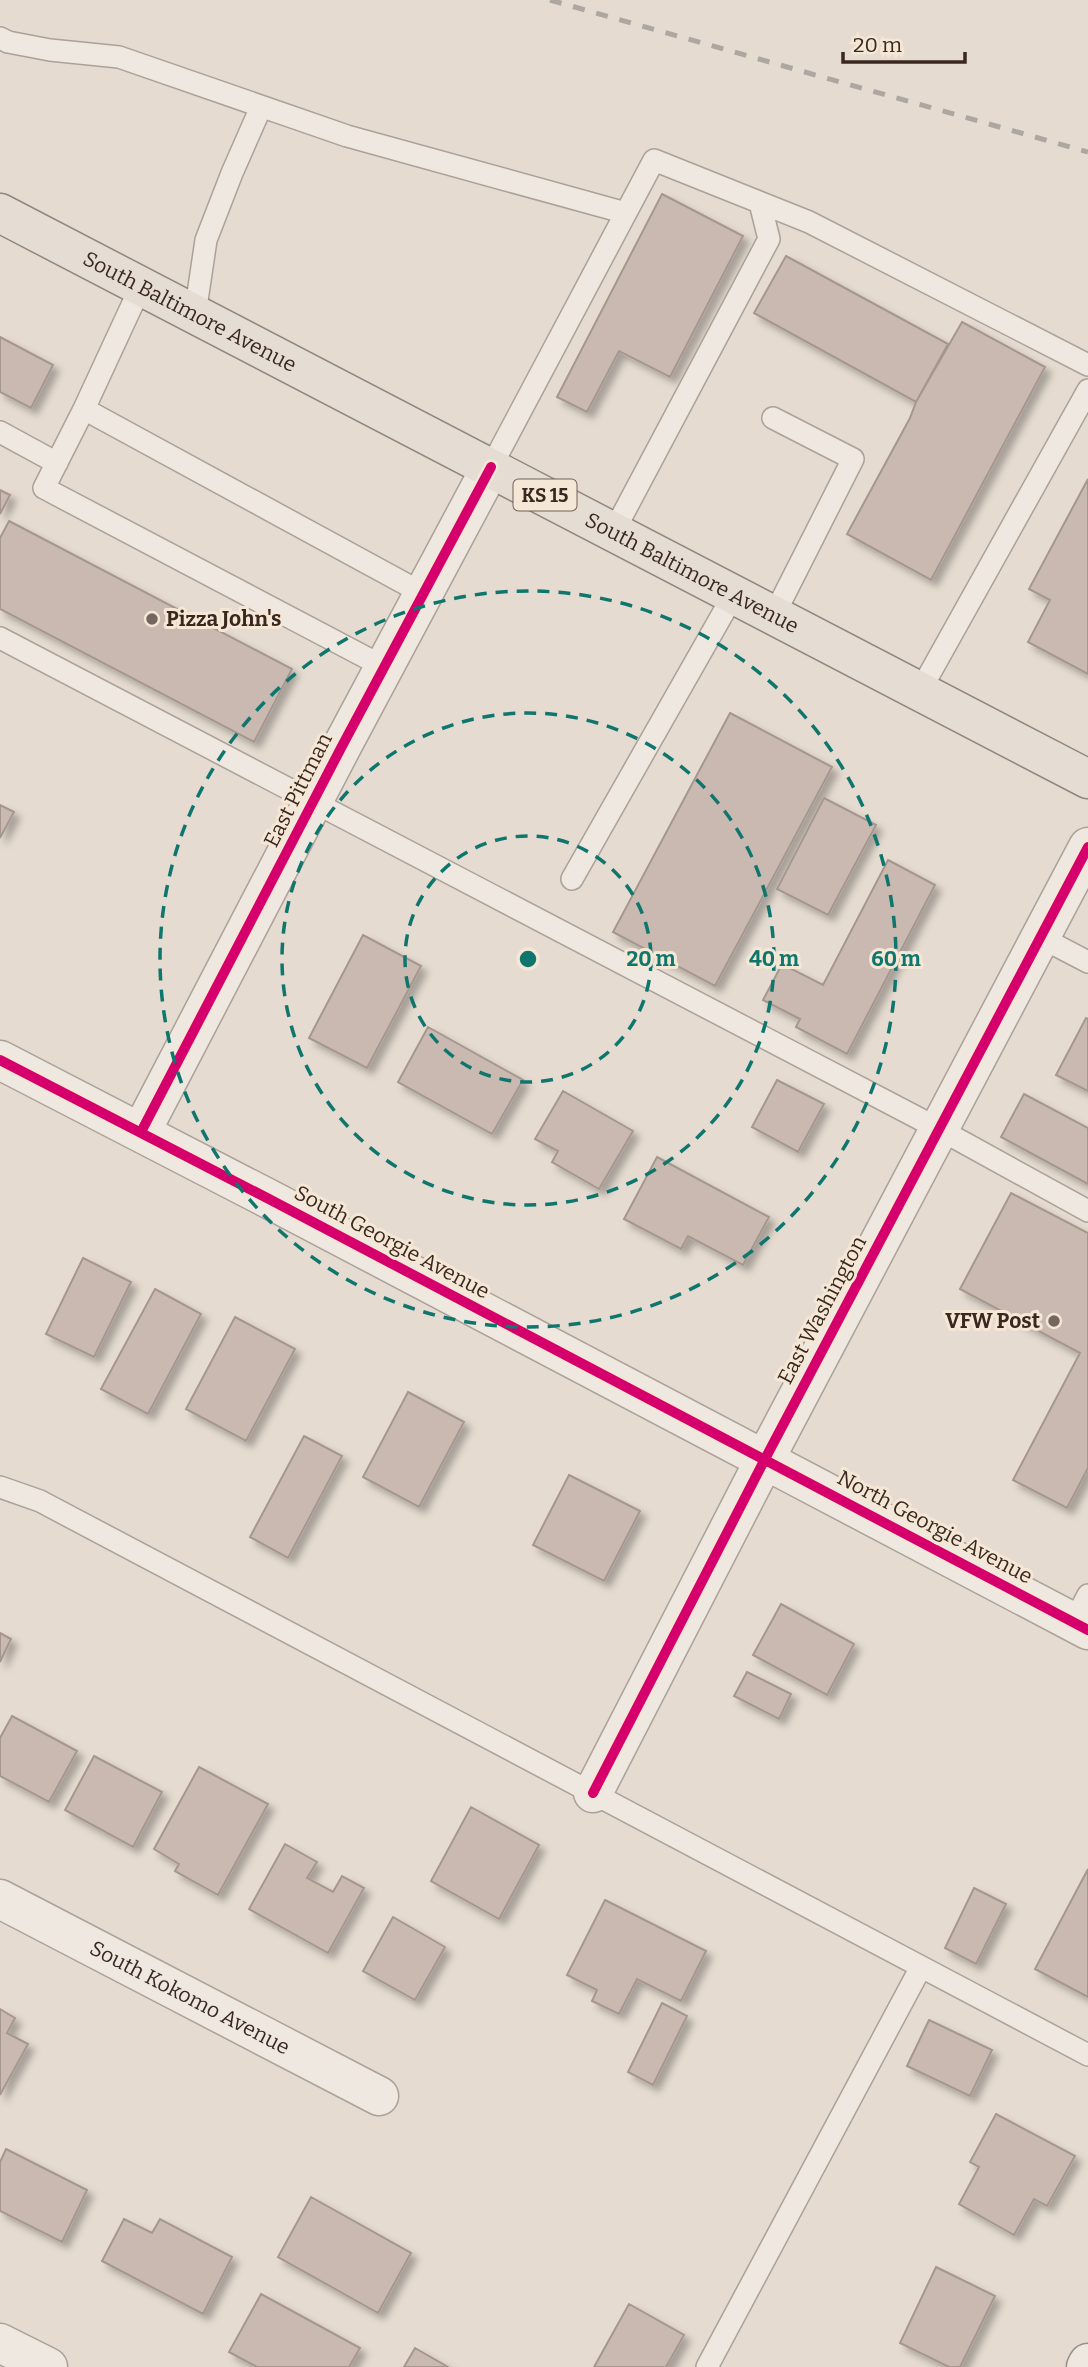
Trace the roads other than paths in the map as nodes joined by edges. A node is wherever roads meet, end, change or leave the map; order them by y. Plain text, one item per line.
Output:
1 (0, 38) edge
2 (261, 107) junction
3 (760, 203) junction
4 (0, 213) edge
5 (626, 213) junction
6 (141, 286) junction
7 (195, 314) junction
8 (1088, 365) edge
9 (1088, 390) edge
10 (83, 409) junction
11 (773, 418) dead end
12 (0, 432) edge
13 (57, 463) junction
14 (491, 467) junction
15 (614, 531) junction
16 (734, 593) junction
17 (424, 594) junction
18 (774, 615) junction
19 (0, 638) edge
20 (384, 667) junction
21 (920, 691) junction
22 (1088, 779) edge
23 (314, 801) junction
24 (1088, 847) edge
25 (572, 879) dead end
26 (1040, 937) junction
27 (1088, 962) edge
28 (0, 1060) edge
29 (939, 1129) junction
30 (141, 1132) junction
31 (1088, 1211) edge
32 (765, 1459) junction
33 (0, 1487) edge
34 (1083, 1616) edge
35 (593, 1793) junction
36 (0, 1899) edge
37 (921, 1967) junction
38 (1088, 2055) edge
39 (379, 2096) dead end
40 (0, 2343) edge
41 (48, 2367) edge
42 (707, 2367) edge

1 - 2 lane
2 - 5 lane
2 - 7 lane
3 - 5 lane
3 - 8 lane
3 - 15 lane
4 - 6 main road, South Baltimore Avenue / KS 15
5 - 14 lane
6 - 7 main road, South Baltimore Avenue / KS 15
6 - 10 lane
7 - 14 main road, South Baltimore Avenue / KS 15
9 - 21 lane
10 - 13 lane
10 - 17 lane
11 - 18 lane
12 - 13 lane
13 - 20 lane
14 - 15 main road, South Baltimore Avenue / KS 15
14 - 17 street, East Pittman
15 - 16 main road, South Baltimore Avenue / KS 15
16 - 18 main road, South Baltimore Avenue / KS 15
16 - 25 lane
17 - 20 street, East Pittman
18 - 21 main road, South Baltimore Avenue / KS 15
19 - 23 lane
20 - 23 street, East Pittman
21 - 22 main road, South Baltimore Avenue / KS 15
23 - 29 lane
23 - 30 street, East Pittman
24 - 26 street, East Washington
26 - 27 lane
26 - 29 street, East Washington
28 - 30 street, South Georgie Avenue
29 - 31 lane
29 - 32 street, East Washington
30 - 32 street, South Georgie Avenue
32 - 34 street, North Georgie Avenue
32 - 35 street, East Washington
33 - 35 lane
35 - 37 lane
36 - 39 street, South Kokomo Avenue
37 - 38 lane
37 - 42 lane
40 - 41 street

